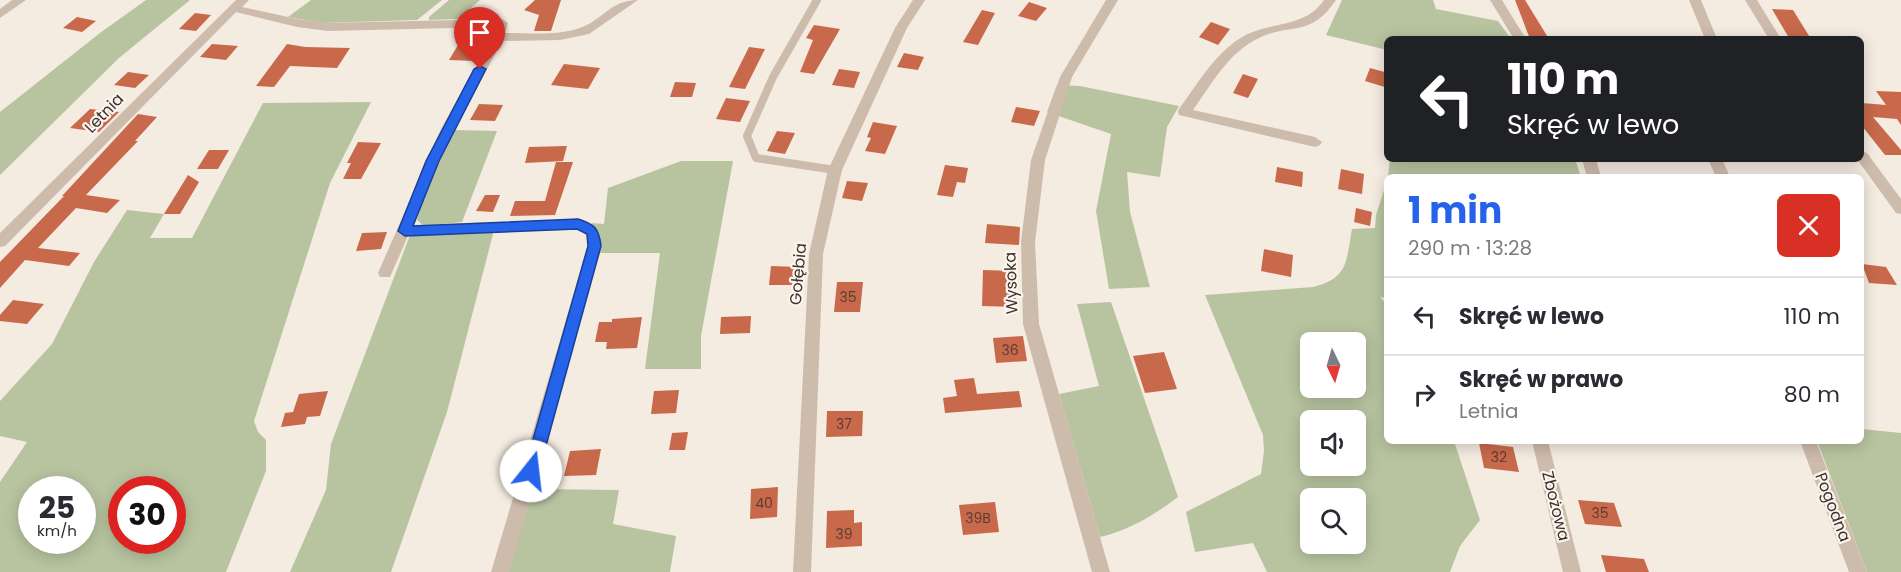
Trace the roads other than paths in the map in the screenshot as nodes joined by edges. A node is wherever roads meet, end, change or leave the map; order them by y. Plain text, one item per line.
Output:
1 (20, 0) edge
2 (632, 0) edge
3 (817, 0) edge
4 (919, 0) edge
5 (1112, 0) edge
6 (1330, 0) edge
7 (1496, 0) edge
8 (1695, 0) edge
9 (1750, 0) edge
10 (238, 4) edge
11 (0, 14) edge
12 (1518, 36) edge
13 (1710, 36) edge
14 (1773, 36) edge
15 (498, 37) junction
16 (1315, 142) dead end
17 (1864, 159) edge
18 (835, 170) junction
19 (1901, 208) edge
20 (405, 231) junction
21 (0, 242) edge
22 (385, 273) dead end
23 (1541, 444) edge
24 (1809, 444) edge
25 (500, 572) edge
26 (802, 572) edge
27 (1101, 572) edge
28 (1572, 572) edge
29 (1858, 572) edge

1 - 11 street
2 - 15 street
3 - 18 lane
4 - 18 street, Gołębia
5 - 27 street, Wysoka
6 - 16 street
7 - 12 street
8 - 13 street
9 - 14 street
10 - 15 street, Letnia
10 - 21 street, Letnia
15 - 20 street
17 - 19 street
18 - 26 street, Gołębia
20 - 22 street
20 - 25 street
23 - 28 street, Zbożowa
24 - 29 street, Pogodna

